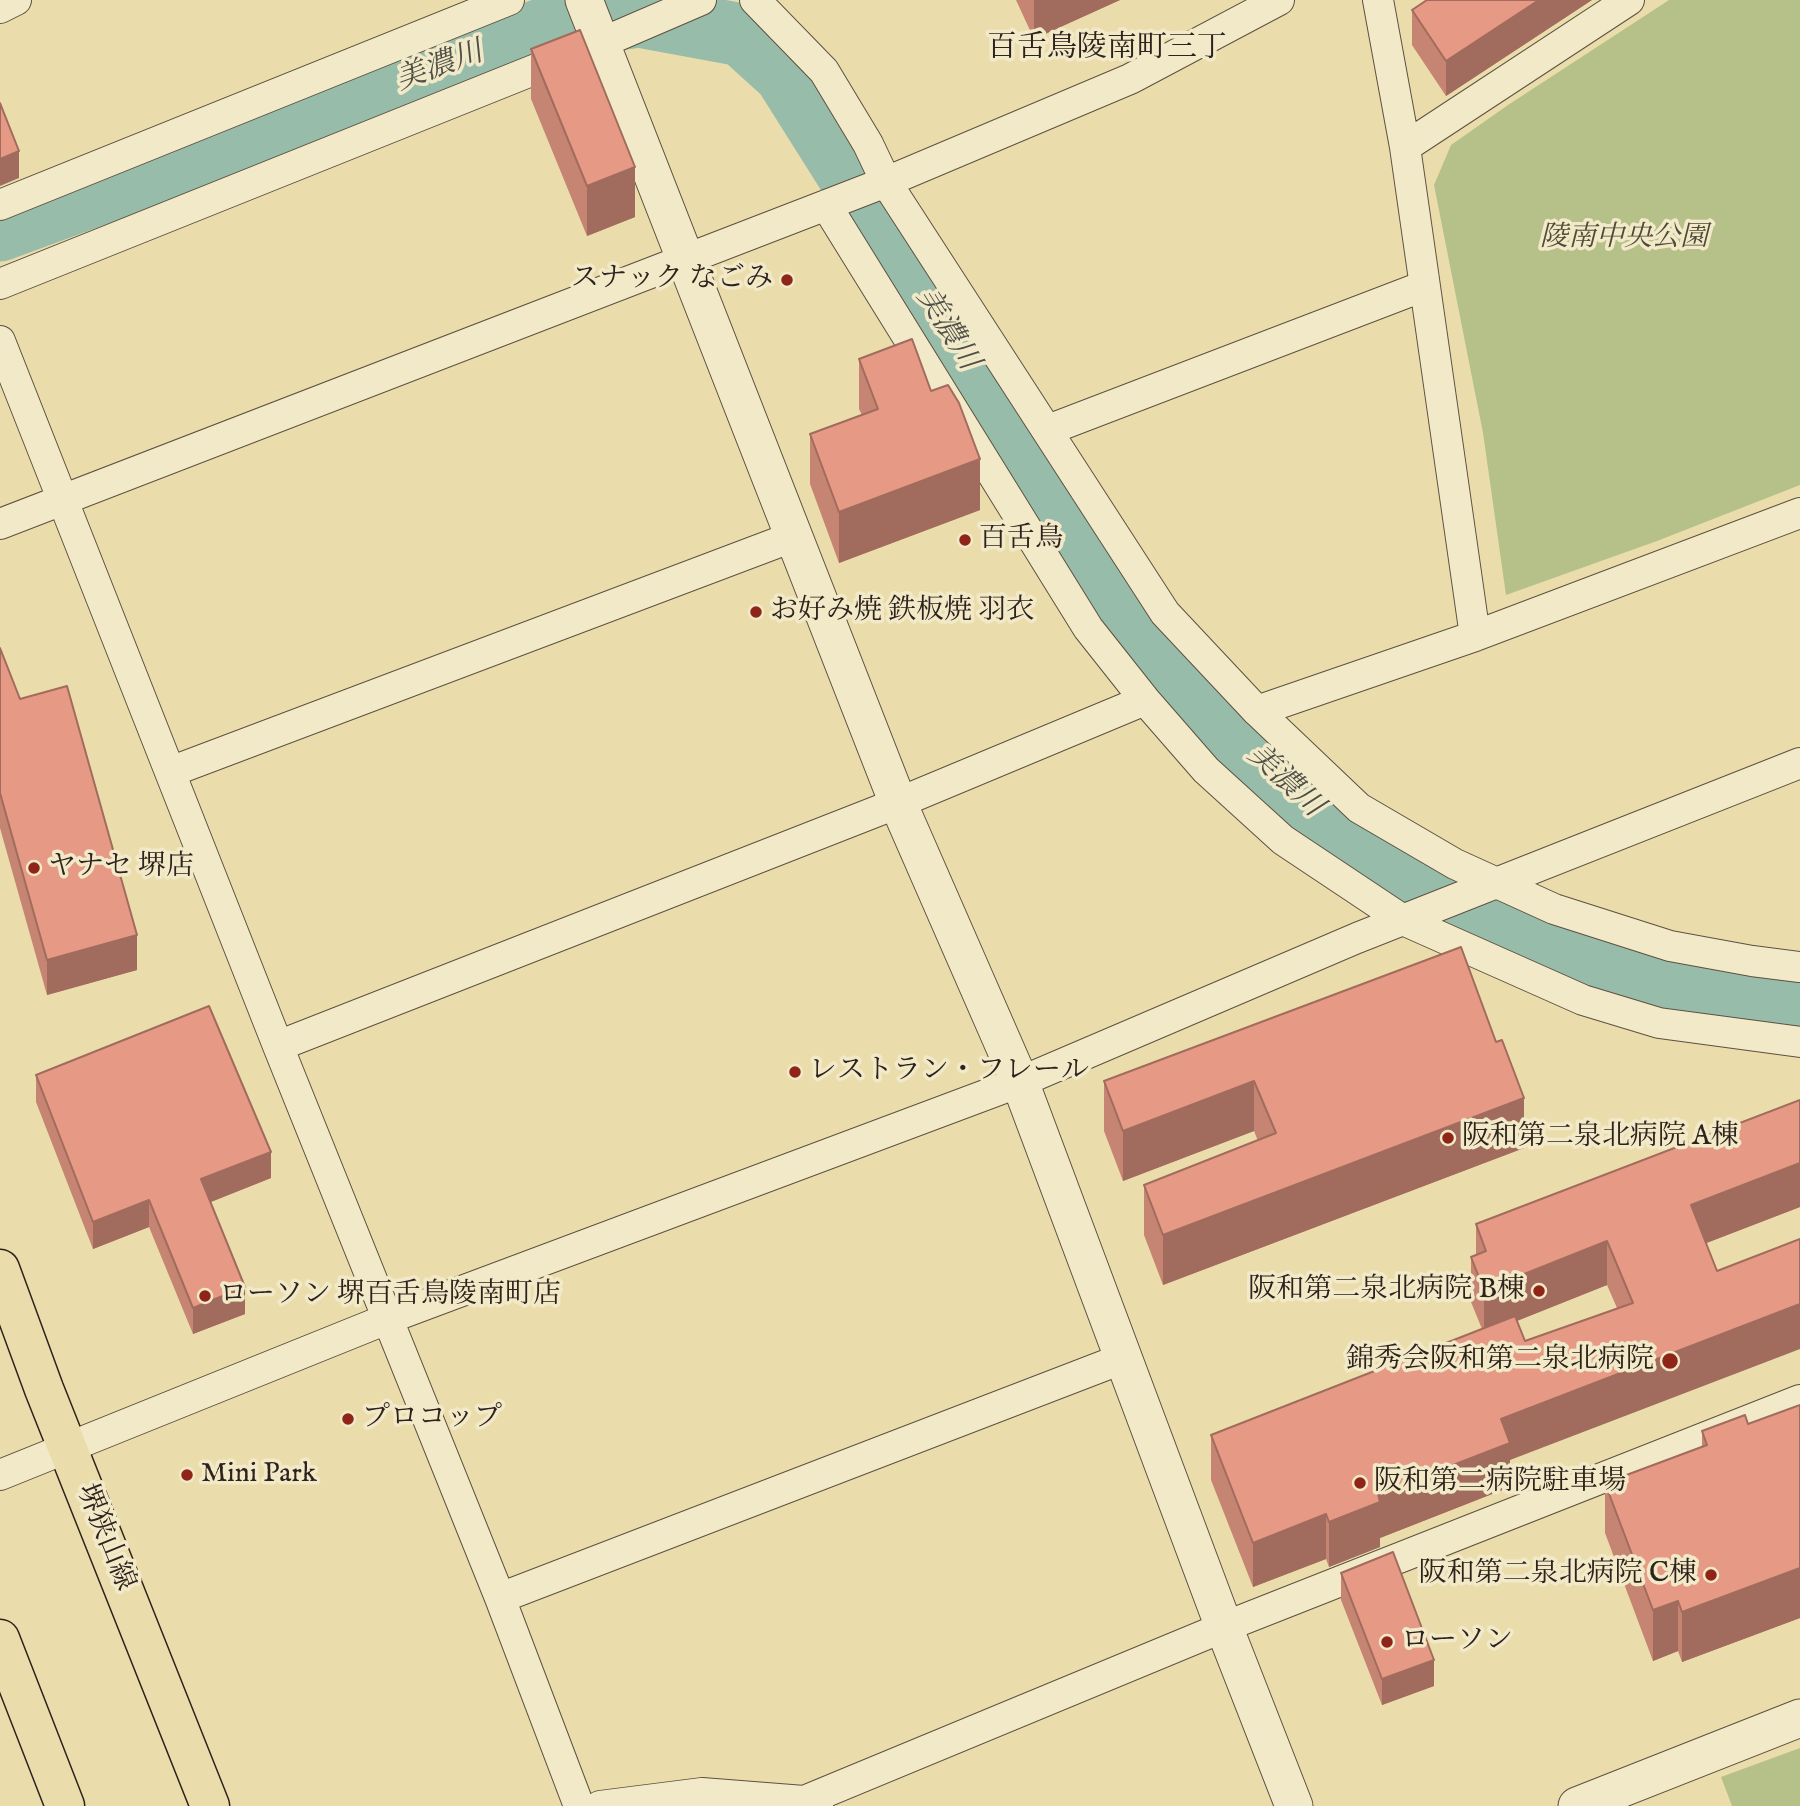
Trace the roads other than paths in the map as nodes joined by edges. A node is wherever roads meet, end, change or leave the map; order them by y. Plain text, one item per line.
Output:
1 (16, 0) edge
2 (509, 0) edge
3 (584, 0) edge
4 (701, 0) edge
5 (755, 0) edge
6 (1279, 0) edge
7 (1378, 0) edge
8 (1629, 0) edge
9 (0, 8) edge
10 (601, 43) junction
11 (1405, 147) junction
12 (886, 182) junction
13 (0, 205) edge
14 (826, 205) junction
15 (687, 258) junction
16 (0, 284) edge
17 (1424, 286) junction
18 (0, 341) edge
19 (1048, 430) junction
20 (62, 499) junction
21 (1800, 513) edge
22 (0, 524) edge
23 (794, 536) junction
24 (1475, 636) junction
25 (1145, 700) junction
26 (1257, 711) junction
27 (1800, 764) edge
28 (170, 772) junction
29 (898, 803) junction
30 (1487, 887) junction
31 (1416, 915) junction
32 (1800, 967) edge
33 (1800, 1042) edge
34 (278, 1046) junction
35 (1020, 1082) junction
36 (0, 1269) edge
37 (387, 1320) junction
38 (1124, 1358) junction
39 (1800, 1401) edge
40 (67, 1447) junction
41 (0, 1475) edge
42 (500, 1598) junction
43 (1224, 1627) junction
44 (0, 1639) edge
45 (1800, 1718) edge
46 (811, 1803) edge
47 (65, 1806) edge
48 (211, 1806) edge
49 (579, 1806) edge
50 (600, 1806) edge
51 (1294, 1806) edge
52 (1577, 1806) edge

1 - 9 street
2 - 13 street
3 - 10 street
4 - 10 street
5 - 12 street
6 - 12 street
7 - 11 street
8 - 11 street
10 - 15 street
10 - 16 street
11 - 17 street
12 - 14 street
12 - 19 street
14 - 15 street
14 - 25 street
15 - 20 street
15 - 23 street
17 - 19 street
17 - 24 street
18 - 20 street
19 - 26 street
20 - 22 street
20 - 28 street
21 - 24 street
23 - 28 street
23 - 29 street
24 - 26 street
25 - 29 street
25 - 31 street
26 - 30 street
27 - 30 street
28 - 34 street
29 - 34 street
29 - 35 street
30 - 31 street
30 - 32 street
31 - 33 street
31 - 35 street
34 - 37 street
35 - 37 street
35 - 38 street
36 - 40 main road, 堺狭山線
37 - 40 street
37 - 42 street
38 - 42 street
38 - 43 street
39 - 43 street
40 - 41 street
40 - 48 main road, 堺狭山線
42 - 49 street
43 - 46 street
43 - 51 street
44 - 47 main road
45 - 52 street
46 - 50 street

